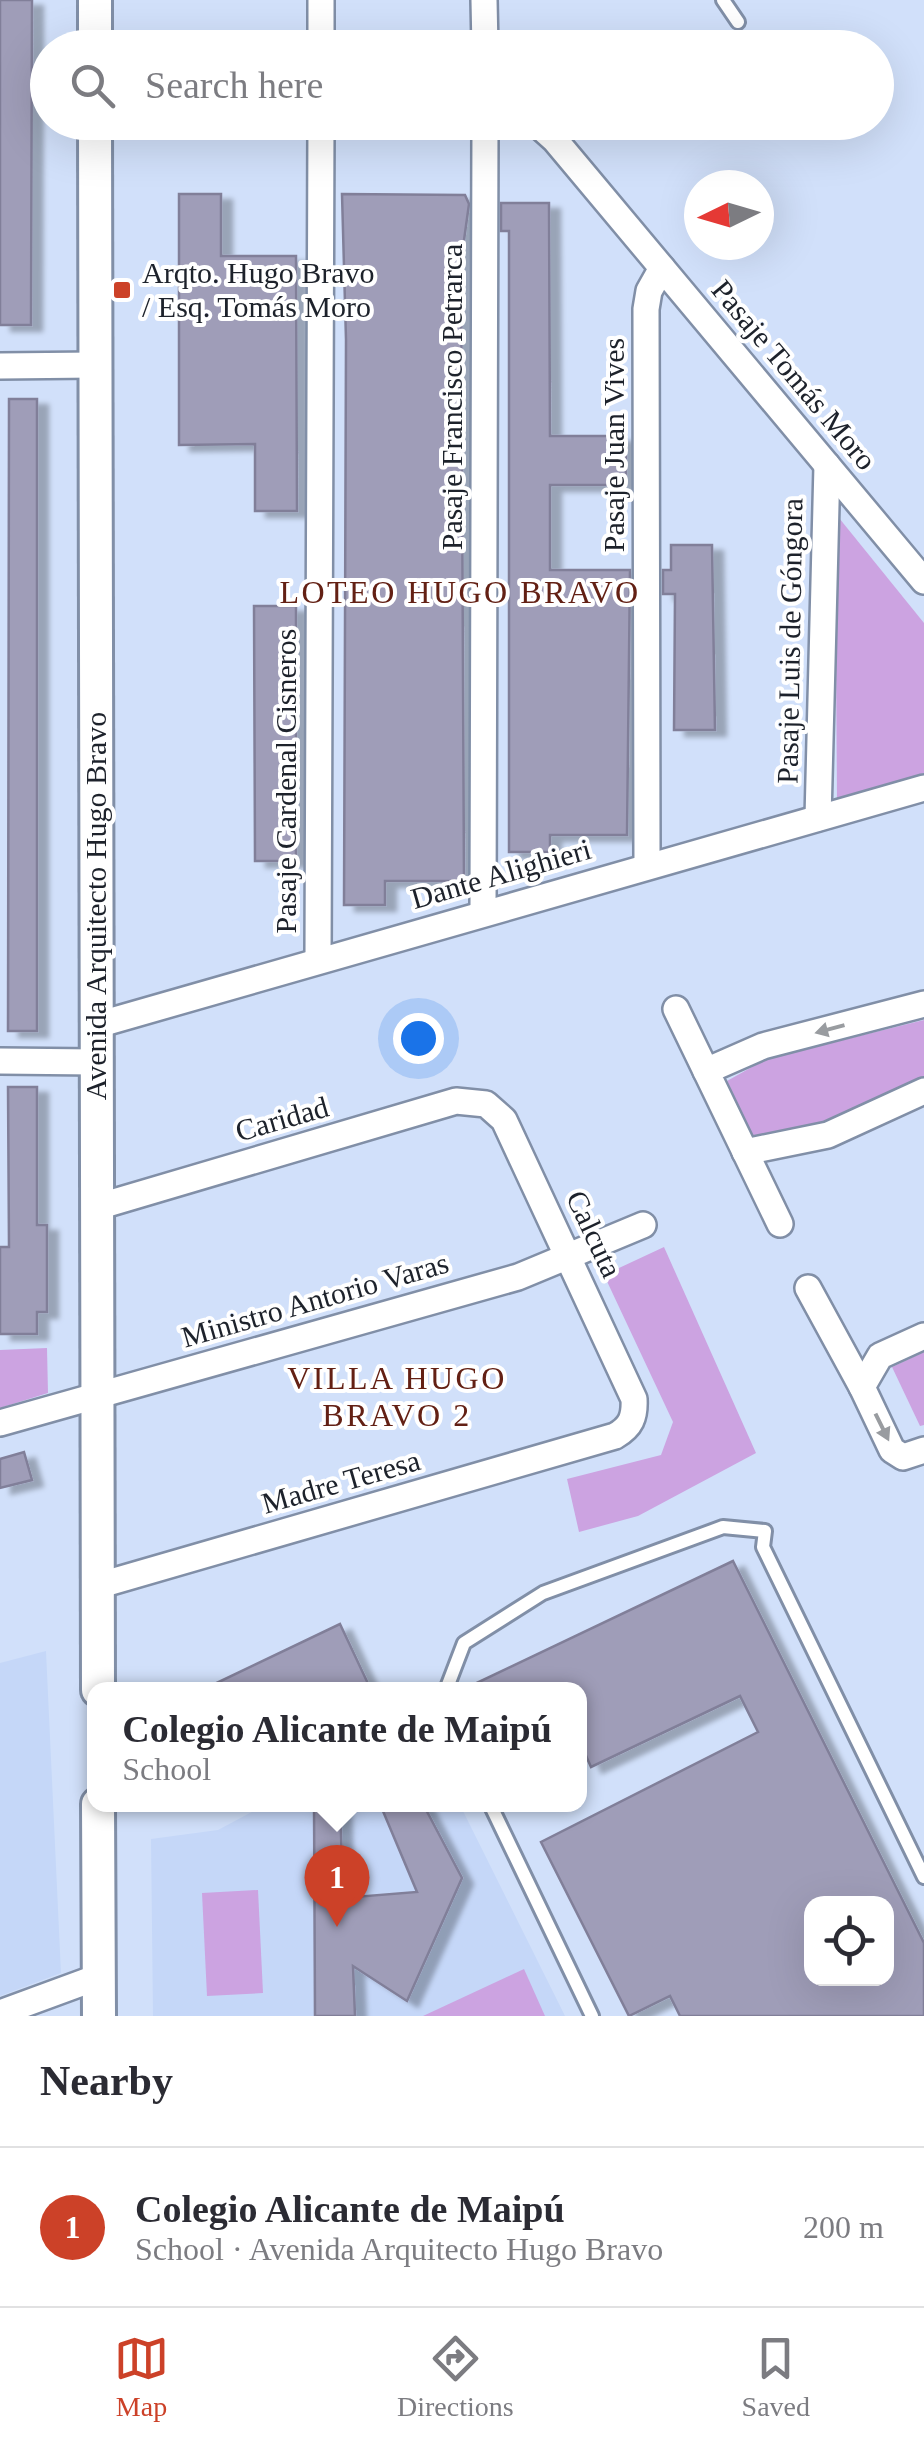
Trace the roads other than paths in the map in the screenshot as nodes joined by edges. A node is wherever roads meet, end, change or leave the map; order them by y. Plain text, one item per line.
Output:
1 (94, 0) edge
2 (320, 0) edge
3 (484, 0) edge
4 (723, 0) edge
5 (738, 22) dead end
6 (95, 30) edge
7 (321, 30) edge
8 (485, 30) edge
9 (95, 140) edge
10 (321, 140) edge
11 (485, 140) edge
12 (555, 140) edge
13 (662, 268) junction
14 (0, 366) edge
15 (96, 366) junction
16 (827, 466) junction
17 (924, 581) edge
18 (924, 788) edge
19 (818, 818) junction
20 (647, 866) junction
21 (483, 912) junction
22 (318, 960) junction
23 (924, 1004) edge
24 (676, 1010) dead end
25 (96, 1026) junction
26 (0, 1061) edge
27 (96, 1062) junction
28 (706, 1071) junction
29 (924, 1091) edge
30 (486, 1104) joint
31 (746, 1152) junction
32 (97, 1207) junction
33 (780, 1224) dead end
34 (643, 1225) dead end
35 (569, 1258) junction
36 (808, 1288) dead end
37 (924, 1336) edge
38 (862, 1387) junction
39 (97, 1396) junction
40 (634, 1398) joint
41 (0, 1423) edge
42 (924, 1450) edge
43 (98, 1586) junction
44 (98, 1682) edge
45 (449, 1682) edge
46 (98, 1812) edge
47 (494, 1812) edge
48 (924, 1877) edge
49 (98, 1977) junction
50 (0, 2013) edge
51 (99, 2016) edge
52 (592, 2016) edge

1 - 6 street
2 - 7 street
3 - 8 street
4 - 5 lane
9 - 15 street, Avenida Arquitecto Hugo Bravo
10 - 22 street, Pasaje Cardenal Cisneros
11 - 21 street, Pasaje Francisco Petrarca
12 - 13 street, Pasaje Tomás Moro
13 - 16 street, Pasaje Tomás Moro
13 - 20 street, Pasaje Juan Vives
14 - 15 street
15 - 25 street, Avenida Arquitecto Hugo Bravo
16 - 17 street, Pasaje Tomás Moro
16 - 19 street, Pasaje Luis de Góngora
18 - 19 street, Dante Alighieri
19 - 20 street, Dante Alighieri
20 - 21 street, Dante Alighieri
21 - 22 street, Dante Alighieri
22 - 25 street, Dante Alighieri
23 -> 28 street
24 - 28 street
25 - 27 street, Avenida Arquitecto Hugo Bravo
26 - 27 street
27 - 32 street, Avenida Arquitecto Hugo Bravo
28 - 31 street
29 - 31 street
30 - 32 street, Caridad
30 - 35 street, Calcuta
31 - 33 street
32 - 39 street, Avenida Arquitecto Hugo Bravo
34 - 35 street, Ministro Antorio Varas
35 - 39 street, Ministro Antorio Varas
35 - 40 street, Calcuta
36 - 38 street
37 - 38 street
38 -> 42 street
39 - 41 street, Ministro Antorio Varas
39 - 43 street, Avenida Arquitecto Hugo Bravo
40 - 43 street, Madre Teresa
43 - 44 street, Avenida Arquitecto Hugo Bravo
45 - 48 lane
46 - 49 street
47 - 52 lane
49 - 50 street
49 - 51 street

